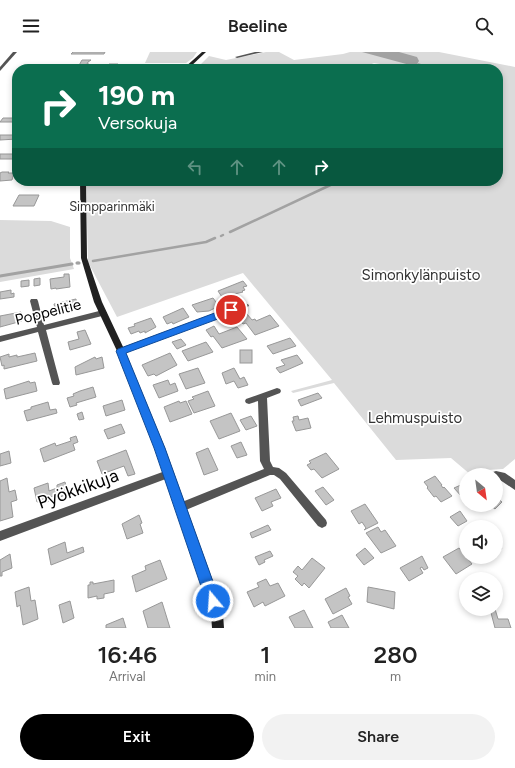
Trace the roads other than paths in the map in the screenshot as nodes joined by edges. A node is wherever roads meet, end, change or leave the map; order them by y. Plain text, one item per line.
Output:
1 (15, 52) edge
2 (204, 52) edge
3 (262, 52) edge
4 (237, 57) dead end
5 (191, 64) edge
6 (0, 70) edge
7 (83, 186) edge
8 (34, 301) dead end
9 (245, 305) dead end
10 (104, 313) junction
11 (42, 328) junction
12 (0, 339) edge
13 (121, 351) junction
14 (56, 383) dead end
15 (277, 391) dead end
16 (262, 396) junction
17 (249, 401) dead end
18 (270, 471) junction
19 (168, 474) junction
20 (503, 477) edge
21 (515, 486) edge
22 (181, 507) junction
23 (322, 523) dead end
24 (0, 536) edge
25 (218, 628) edge

1 - 6 street
2 - 5 main road
3 - 4 street
7 - 10 main road
8 - 11 street
9 - 13 street
10 - 11 street, Poppelitie
10 - 13 main road
11 - 12 street, Poppelitie
11 - 14 street
13 - 19 main road
15 - 16 street
16 - 17 street
16 - 18 street
18 - 22 street
18 - 23 street
19 - 22 main road
19 - 24 street, Pyökkikuja
20 - 21 street
22 - 25 main road

